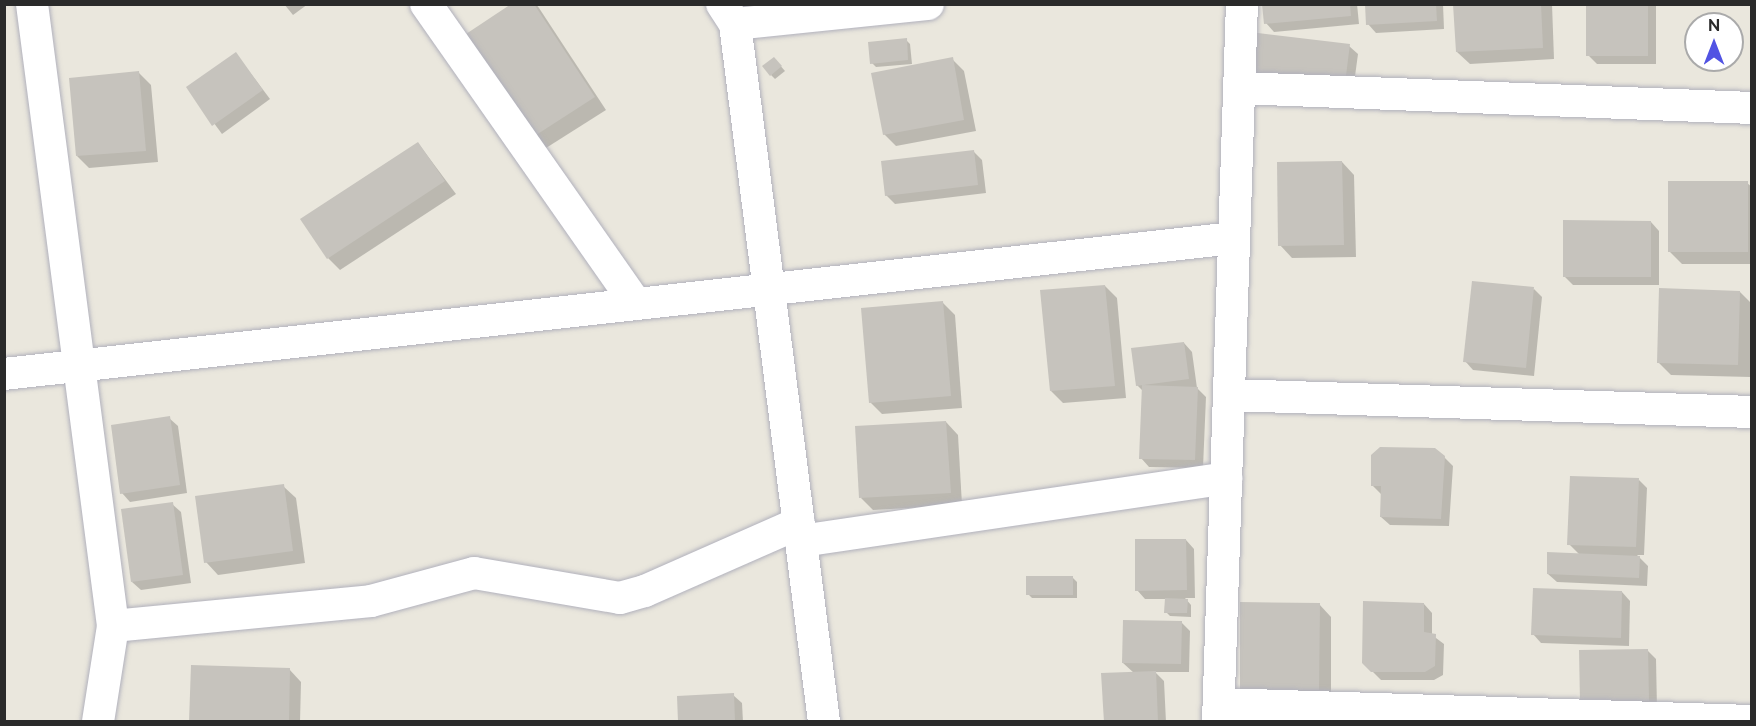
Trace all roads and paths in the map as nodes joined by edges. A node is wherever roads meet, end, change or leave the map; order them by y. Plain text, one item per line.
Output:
1 (32, 4) edge
2 (426, 4) edge
3 (928, 4) edge
4 (1242, 4) edge
5 (728, 14) edge
6 (1239, 88) junction
7 (1752, 108) edge
8 (1234, 238) junction
9 (769, 290) junction
10 (636, 304) junction
11 (80, 365) junction
12 (4, 374) edge
13 (1229, 395) junction
14 (1752, 412) edge
15 (1226, 478) junction
16 (800, 532) junction
17 (113, 626) junction
18 (1218, 713) edge
19 (1752, 721) edge
20 (98, 722) edge
21 (824, 722) edge

1 - 11 street
2 - 10 street
3 - 5 street
4 - 6 street
5 - 9 street
6 - 7 street
6 - 8 street
8 - 9 street
8 - 13 street
9 - 10 street
9 - 16 street
10 - 11 street
11 - 12 street
11 - 17 street
13 - 14 street
13 - 15 street
15 - 16 street
15 - 18 street
16 - 17 street
16 - 21 street
17 - 20 street
18 - 19 street

